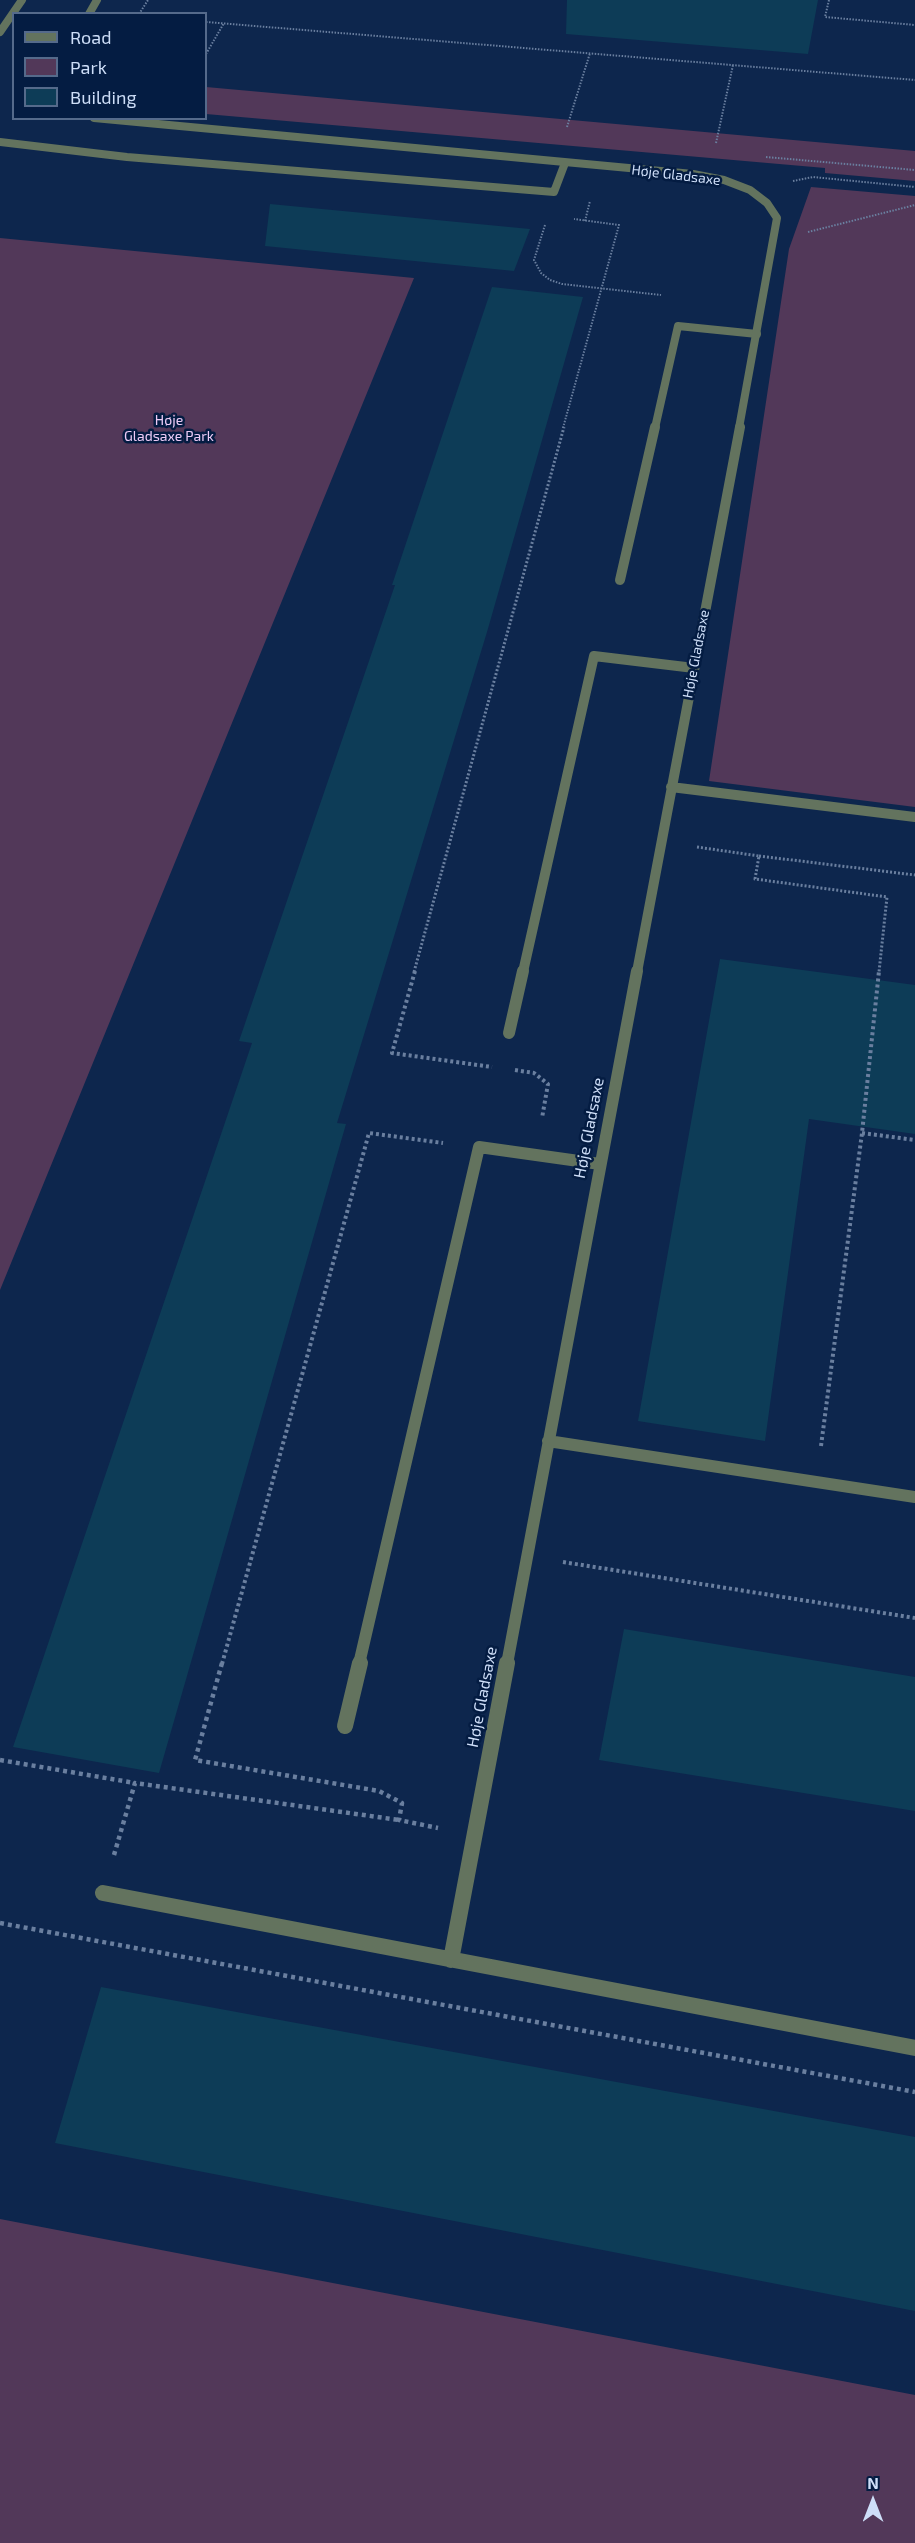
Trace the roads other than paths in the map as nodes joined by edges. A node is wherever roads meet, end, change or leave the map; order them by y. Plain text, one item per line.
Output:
1 (12, 15) edge
2 (0, 32) edge
3 (115, 120) edge
4 (0, 142) edge
5 (565, 163) junction
6 (757, 334) junction
7 (620, 580) dead end
8 (694, 668) junction
9 (671, 787) junction
10 (915, 817) edge
11 (509, 1033) dead end
12 (600, 1164) junction
13 (548, 1441) junction
14 (915, 1497) edge
15 (345, 1726) dead end
16 (103, 1893) road end
17 (451, 1960) junction
18 (915, 2048) edge

1 - 2 street
3 - 5 street, Høje Gladsaxe
4 - 5 street
5 - 6 street, Høje Gladsaxe
6 - 7 street
6 - 8 street, Høje Gladsaxe
8 - 9 street, Høje Gladsaxe
8 - 11 street
9 - 10 street
9 - 12 street, Høje Gladsaxe
12 - 13 street, Høje Gladsaxe
12 - 15 street
13 - 14 street
13 - 17 street, Høje Gladsaxe
16 - 17 street
17 - 18 street

